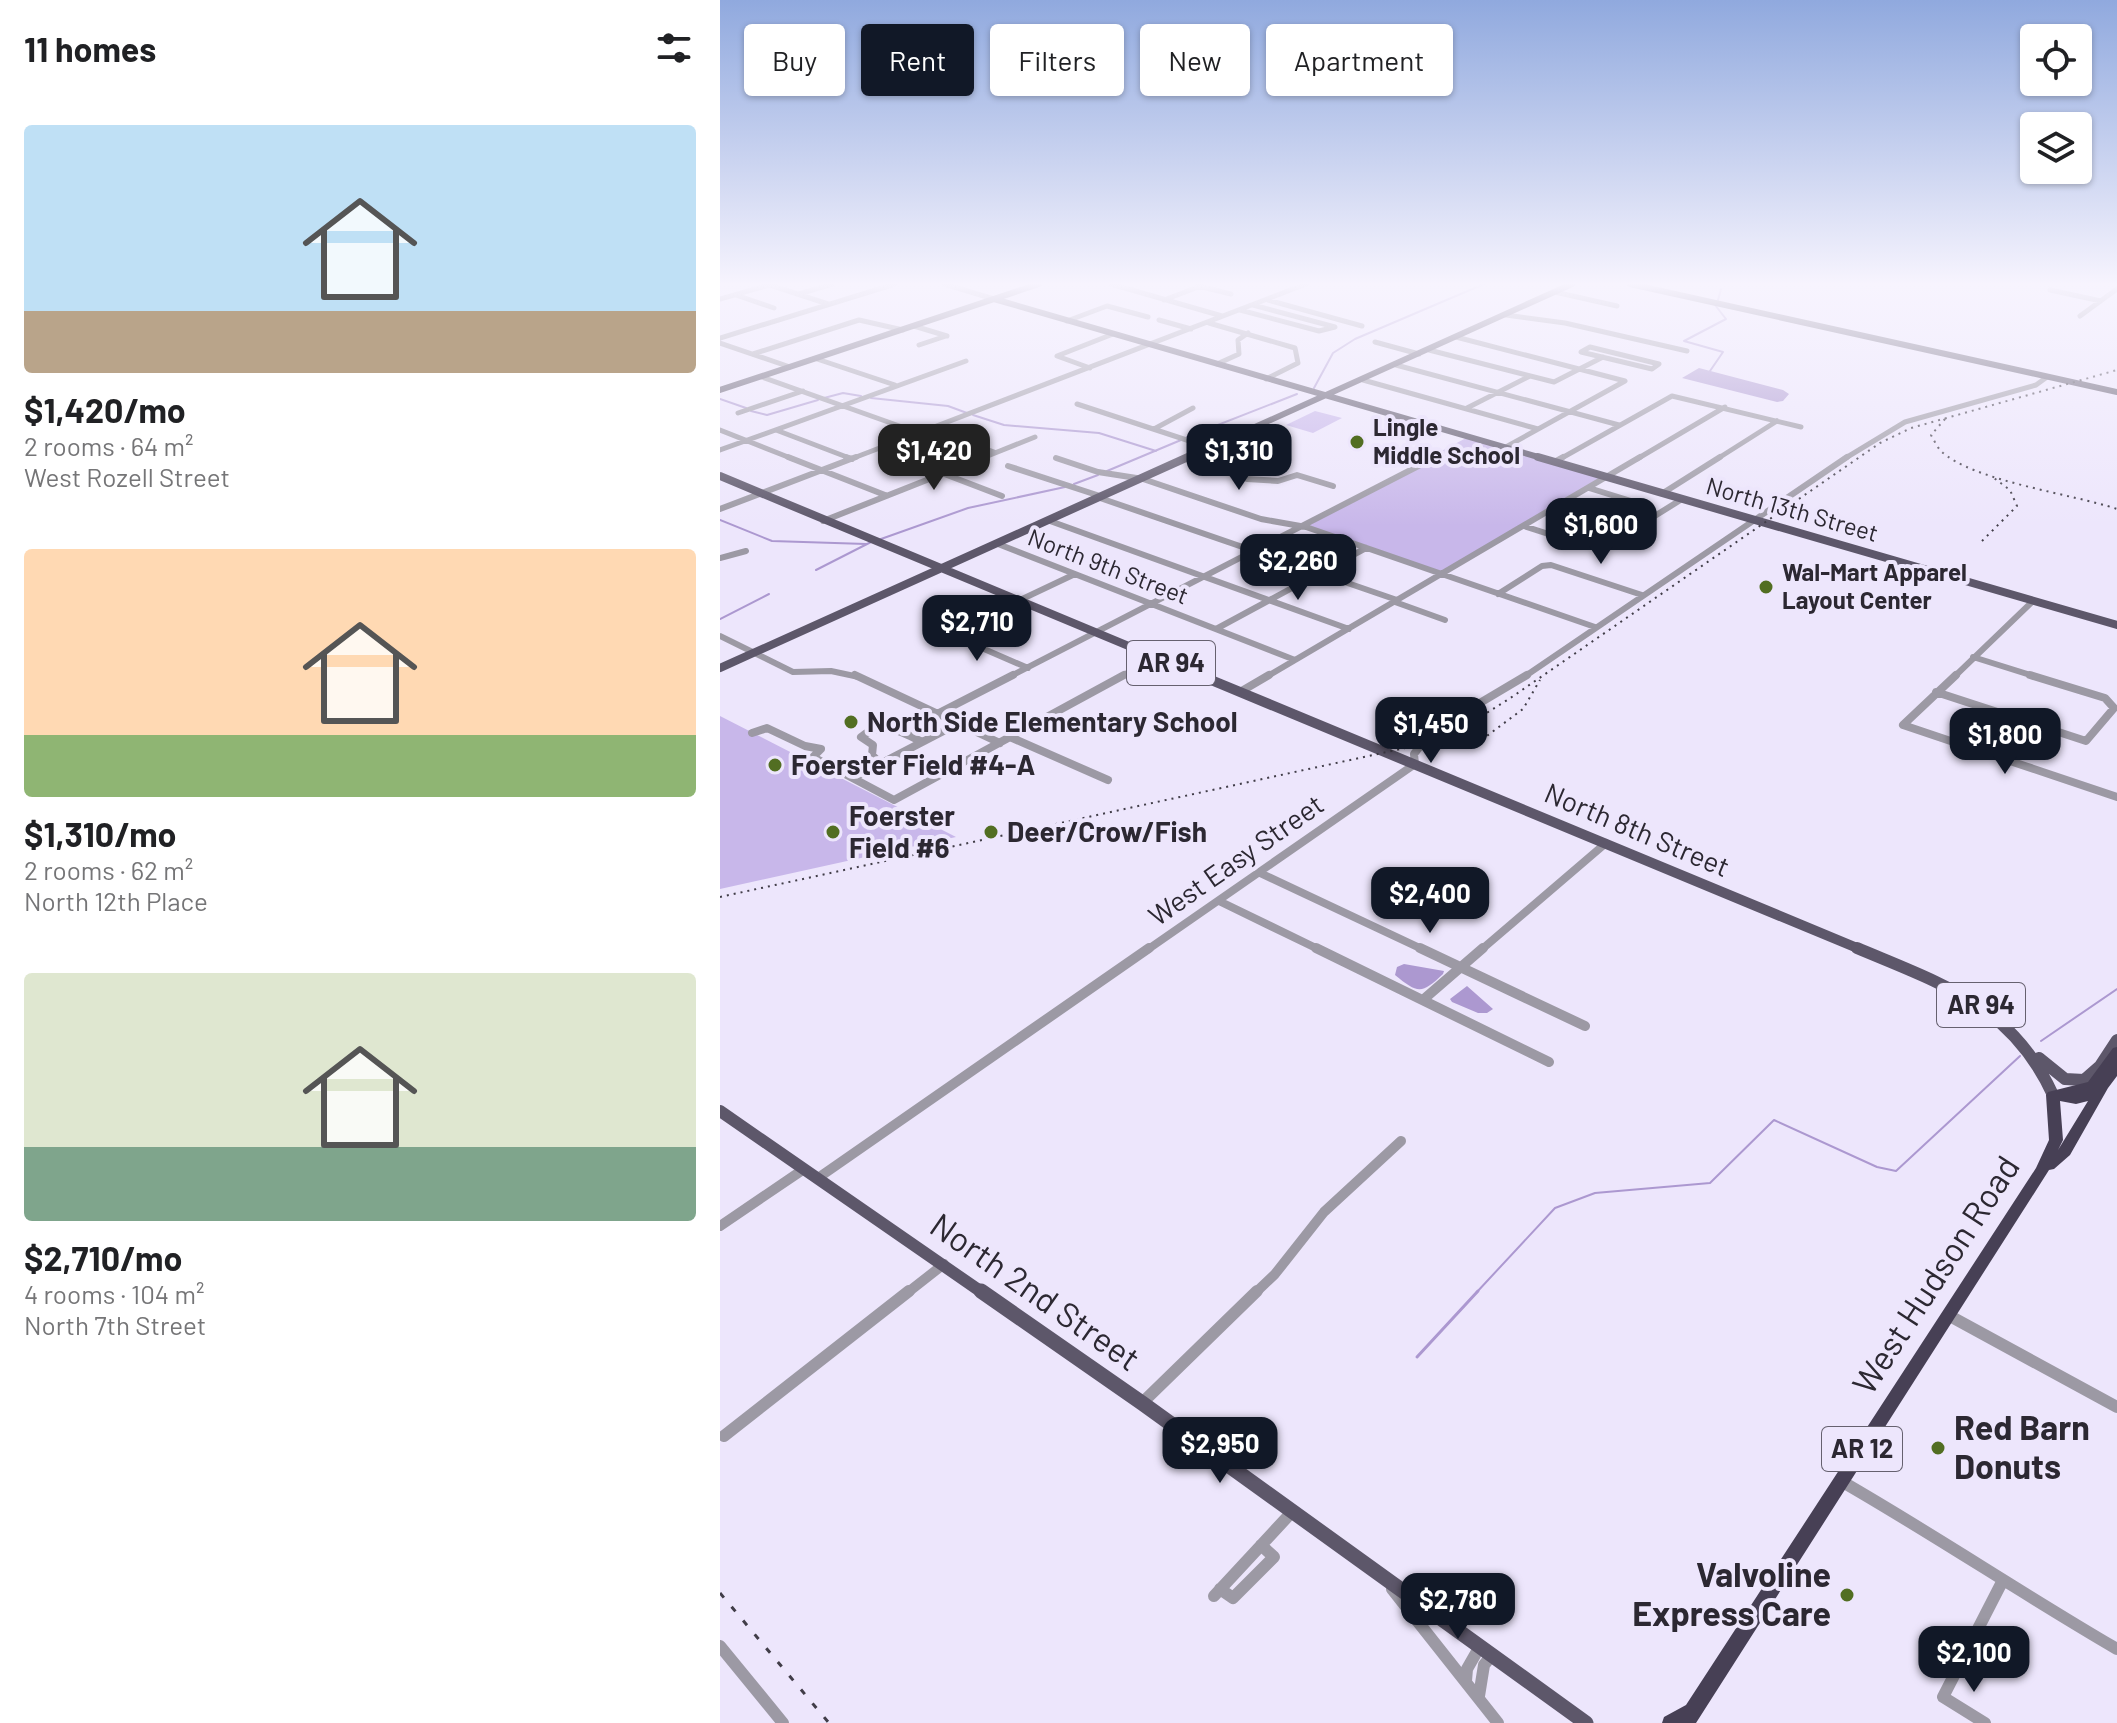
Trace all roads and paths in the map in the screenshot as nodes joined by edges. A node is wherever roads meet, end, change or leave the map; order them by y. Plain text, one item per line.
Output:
1 (783, 364) edge
2 (799, 364) edge
3 (833, 364) edge
4 (956, 364) edge
5 (1079, 364) edge
6 (1099, 364) edge
7 (1218, 364) edge
8 (1295, 364) edge
9 (1485, 364) edge
10 (1563, 364) edge
11 (1589, 364) edge
12 (1633, 364) edge
13 (1658, 364) edge
14 (1991, 364) edge
15 (1396, 365) joint
16 (790, 367) junction
17 (1090, 368) junction
18 (1581, 369) junction
19 (1530, 376) junction
20 (762, 377) junction
21 (2047, 377) junction
22 (1266, 379) junction
23 (1363, 380) junction
24 (896, 385) junction
25 (720, 390) edge
26 (803, 391) junction
27 (1498, 392) junction
28 (2117, 392) edge
29 (1327, 396) junction
30 (1077, 404) dead end
31 (843, 405) junction
32 (1725, 407) junction
33 (1193, 408) dead end
34 (1466, 409) junction
35 (1569, 411) junction
36 (738, 413) dead end
37 (1777, 421) junction
38 (1620, 425) junction
39 (1801, 427) dead end
40 (931, 429) junction
41 (1153, 429) junction
42 (1538, 429) junction
43 (720, 430) edge
44 (775, 430) junction
45 (920, 433) junction
46 (1035, 437) dead end
47 (747, 440) junction
48 (1211, 448) junction
49 (1505, 448) junction
50 (879, 449) junction
51 (720, 450) edge
52 (994, 452) junction
53 (1056, 458) dead end
54 (852, 459) junction
55 (1186, 459) junction
56 (1554, 462) junction
57 (1008, 466) dead end
58 (822, 470) junction
59 (942, 473) junction
60 (720, 476) edge
61 (1608, 477) junction
62 (1143, 479) junction
63 (1333, 486) dead end
64 (1589, 488) junction
65 (1663, 493) junction
66 (760, 494) junction
67 (885, 495) junction
68 (1002, 496) dead end
69 (1101, 497) junction
70 (1682, 499) junction
71 (1631, 501) dead end
72 (1558, 506) junction
73 (720, 509) edge
74 (1601, 520) dead end
75 (1754, 520) junction
76 (822, 521) junction
77 (1050, 521) junction
78 (1300, 526) junction
79 (1524, 526) junction
80 (1567, 540) dead end
81 (998, 544) junction
82 (1366, 548) junction
83 (1255, 550) junction
84 (746, 551) dead end
85 (1597, 552) dead end
86 (720, 558) edge
87 (941, 570) junction
88 (1320, 573) junction
89 (1075, 574) junction
90 (1442, 574) junction
91 (1204, 576) junction
92 (1498, 594) junction
93 (1642, 595) junction
94 (1270, 600) junction
95 (1018, 601) junction
96 (1396, 601) junction
97 (2033, 601) junction
98 (1150, 603) junction
99 (1445, 620) dead end
100 (2117, 625) edge
101 (1595, 627) junction
102 (938, 629) dead end
103 (1216, 629) junction
104 (1349, 629) junction
105 (1095, 632) junction
106 (720, 636) edge
107 (754, 653) junction
108 (1156, 657) junction
109 (1973, 657) junction
110 (1295, 660) junction
111 (720, 668) edge
112 (1028, 668) junction
113 (1240, 692) junction
114 (1936, 692) junction
115 (937, 714) junction
116 (957, 724) junction
117 (752, 733) dead end
118 (1010, 737) junction
119 (922, 742) junction
120 (1000, 743) junction
121 (881, 764) junction
122 (1415, 764) junction
123 (853, 778) junction
124 (1108, 780) dead end
125 (2117, 797) edge
126 (1606, 843) junction
127 (1260, 873) junction
128 (1219, 901) junction
129 (1463, 968) junction
130 (1424, 999) junction
131 (1585, 1026) dead end
132 (2117, 1040) edge
133 (2032, 1051) junction
134 (2117, 1051) edge
135 (1549, 1062) dead end
136 (2117, 1066) edge
137 (2102, 1089) junction
138 (2053, 1095) junction
139 (720, 1111) edge
140 (1401, 1141) dead end
141 (804, 1169) junction
142 (2042, 1170) junction
143 (818, 1178) junction
144 (720, 1226) edge
145 (944, 1264) junction
146 (1948, 1315) junction
147 (1142, 1403) junction
148 (2117, 1407) edge
149 (724, 1436) dead end
150 (1841, 1481) junction
151 (1291, 1513) junction
152 (1387, 1582) junction
153 (2002, 1582) junction
154 (1217, 1592) dead end
155 (720, 1646) edge
156 (2117, 1649) edge
157 (1485, 1652) junction
158 (1466, 1681) junction
159 (1479, 1696) junction
160 (1689, 1719) edge
161 (783, 1723) edge
162 (1498, 1723) edge
163 (1586, 1723) edge
164 (1671, 1723) edge
165 (1985, 1723) edge

1 - 16 street
2 - 16 main road
3 - 24 street
4 - 24 street
5 - 17 street
6 - 17 street
7 - 22 main road, North 13th Street
8 - 22 street
9 - 19 street
10 - 18 street
11 - 18 street
12 - 13 street
14 - 21 main road
15 - 23 main road
15 - 27 street
16 - 20 main road
17 - 40 street
18 - 19 street
18 - 35 street
19 - 27 street
20 - 25 main road
20 - 26 street
21 - 28 main road
21 - 75 street, West Easy Street
22 - 29 main road, North 13th Street
23 - 29 main road
23 - 34 street
24 - 31 street
26 - 31 street
26 - 36 street
27 - 34 street
27 - 35 street
29 - 48 main road
29 - 49 main road, North 13th Street
30 - 41 street
31 - 44 street
31 - 45 street
32 - 37 street
32 - 38 street
32 - 61 street
33 - 41 street
34 - 42 street
35 - 38 street
35 - 42 street
37 - 39 street
37 - 65 street
38 - 56 street
40 - 45 street
40 - 52 street
41 - 48 street
42 - 49 street
43 - 47 street
44 - 47 street
44 - 54 street
45 - 50 street
46 - 52 street
47 - 51 street
47 - 58 street
48 - 55 main road
49 - 56 main road, North 13th Street
49 - 78 street
50 - 54 street
50 - 59 street
52 - 59 street
53 - 62 street
54 - 58 street
55 - 62 main road
55 - 63 street
56 - 61 main road, North 13th Street
57 - 69 street
58 - 66 street
58 - 67 street
59 - 67 street
59 - 68 street
60 - 66 main road, North 8th Street / AR 94
61 - 64 street
61 - 65 main road, North 13th Street
62 - 69 main road
62 - 78 street
64 - 71 street
64 - 72 street
65 - 70 main road, North 13th Street
66 - 73 street
66 - 76 main road, North 8th Street / AR 94
67 - 76 street
69 - 77 main road
69 - 83 street
70 - 75 main road, North 13th Street
70 - 85 street
72 - 74 street
72 - 79 street
75 - 93 street, West Easy Street
75 - 97 main road, North 13th Street
76 - 87 main road, North 8th Street / AR 94
77 - 81 main road
77 - 91 street
78 - 82 street
78 - 83 street
79 - 80 street
79 - 90 street
81 - 87 main road
81 - 89 street, North 9th Street
82 - 88 street
82 - 90 street
83 - 88 street
83 - 91 street
84 - 86 street
87 - 95 main road, North 8th Street / AR 94
87 - 107 main road
88 - 94 street
88 - 96 street
89 - 95 street
89 - 98 street, North 9th Street
90 - 92 street
90 - 96 street
91 - 94 street
91 - 98 street
92 - 93 street
92 - 101 street
93 - 101 street, West Easy Street
94 - 103 street
94 - 104 street
95 - 105 main road, North 8th Street / AR 94
96 - 99 street
96 - 104 street
97 - 100 main road, North 13th Street
97 - 109 street
98 - 103 street, North 9th Street
98 - 105 street
101 - 122 street, West Easy Street
102 - 112 street
103 - 110 street, North 9th Street
104 - 110 street
105 - 108 main road, North 8th Street / AR 94
105 - 112 street
106 - 107 street
107 - 111 main road
107 - 115 street
108 - 113 main road, North 8th Street / AR 94
108 - 118 street
109 - 114 street
109 - 114 street
110 - 113 street
112 - 115 street
113 - 122 main road, North 8th Street / AR 94
114 - 125 street
115 - 116 street
116 - 119 street
116 - 120 street
117 - 123 street
118 - 120 street
118 - 124 street
119 - 121 street
119 - 121 street
120 - 123 street
121 - 123 street
122 - 126 main road, North 8th Street / AR 94
122 - 127 street, West Easy Street
126 - 129 street
126 - 133 main road, North 8th Street / AR 94
127 - 128 street, West Easy Street
127 - 129 street
128 - 130 street
128 - 143 street, West Easy Street
129 - 130 street
129 - 131 street
130 - 135 street
132 - 133 main road
133 - 138 main road, North 8th Street / AR 94
134 - 138 highway
136 - 137 highway
137 - 138 highway
137 - 142 highway, AR 12
138 - 142 highway, West Hudson Road / AR 12
139 - 141 main road, North 2nd Street
140 - 147 street
141 - 143 main road, North 2nd Street
141 - 144 street
142 - 146 highway, West Hudson Road / AR 12
143 - 145 main road, North 2nd Street
145 - 147 main road, North 2nd Street
145 - 149 street
146 - 148 street
146 - 150 highway, West Hudson Road / AR 12
147 - 151 main road, North 2nd Street
150 - 153 street
150 - 160 highway, West Hudson Road / AR 12
151 - 152 main road, North 2nd Street
151 - 154 street
152 - 157 main road, North 2nd Street
152 - 158 street
153 - 156 street
153 - 165 street
155 - 161 street
157 - 158 street
157 - 159 street
157 - 163 main road, North 2nd Street
158 - 159 street
159 - 162 street
160 - 164 highway, AR 12

